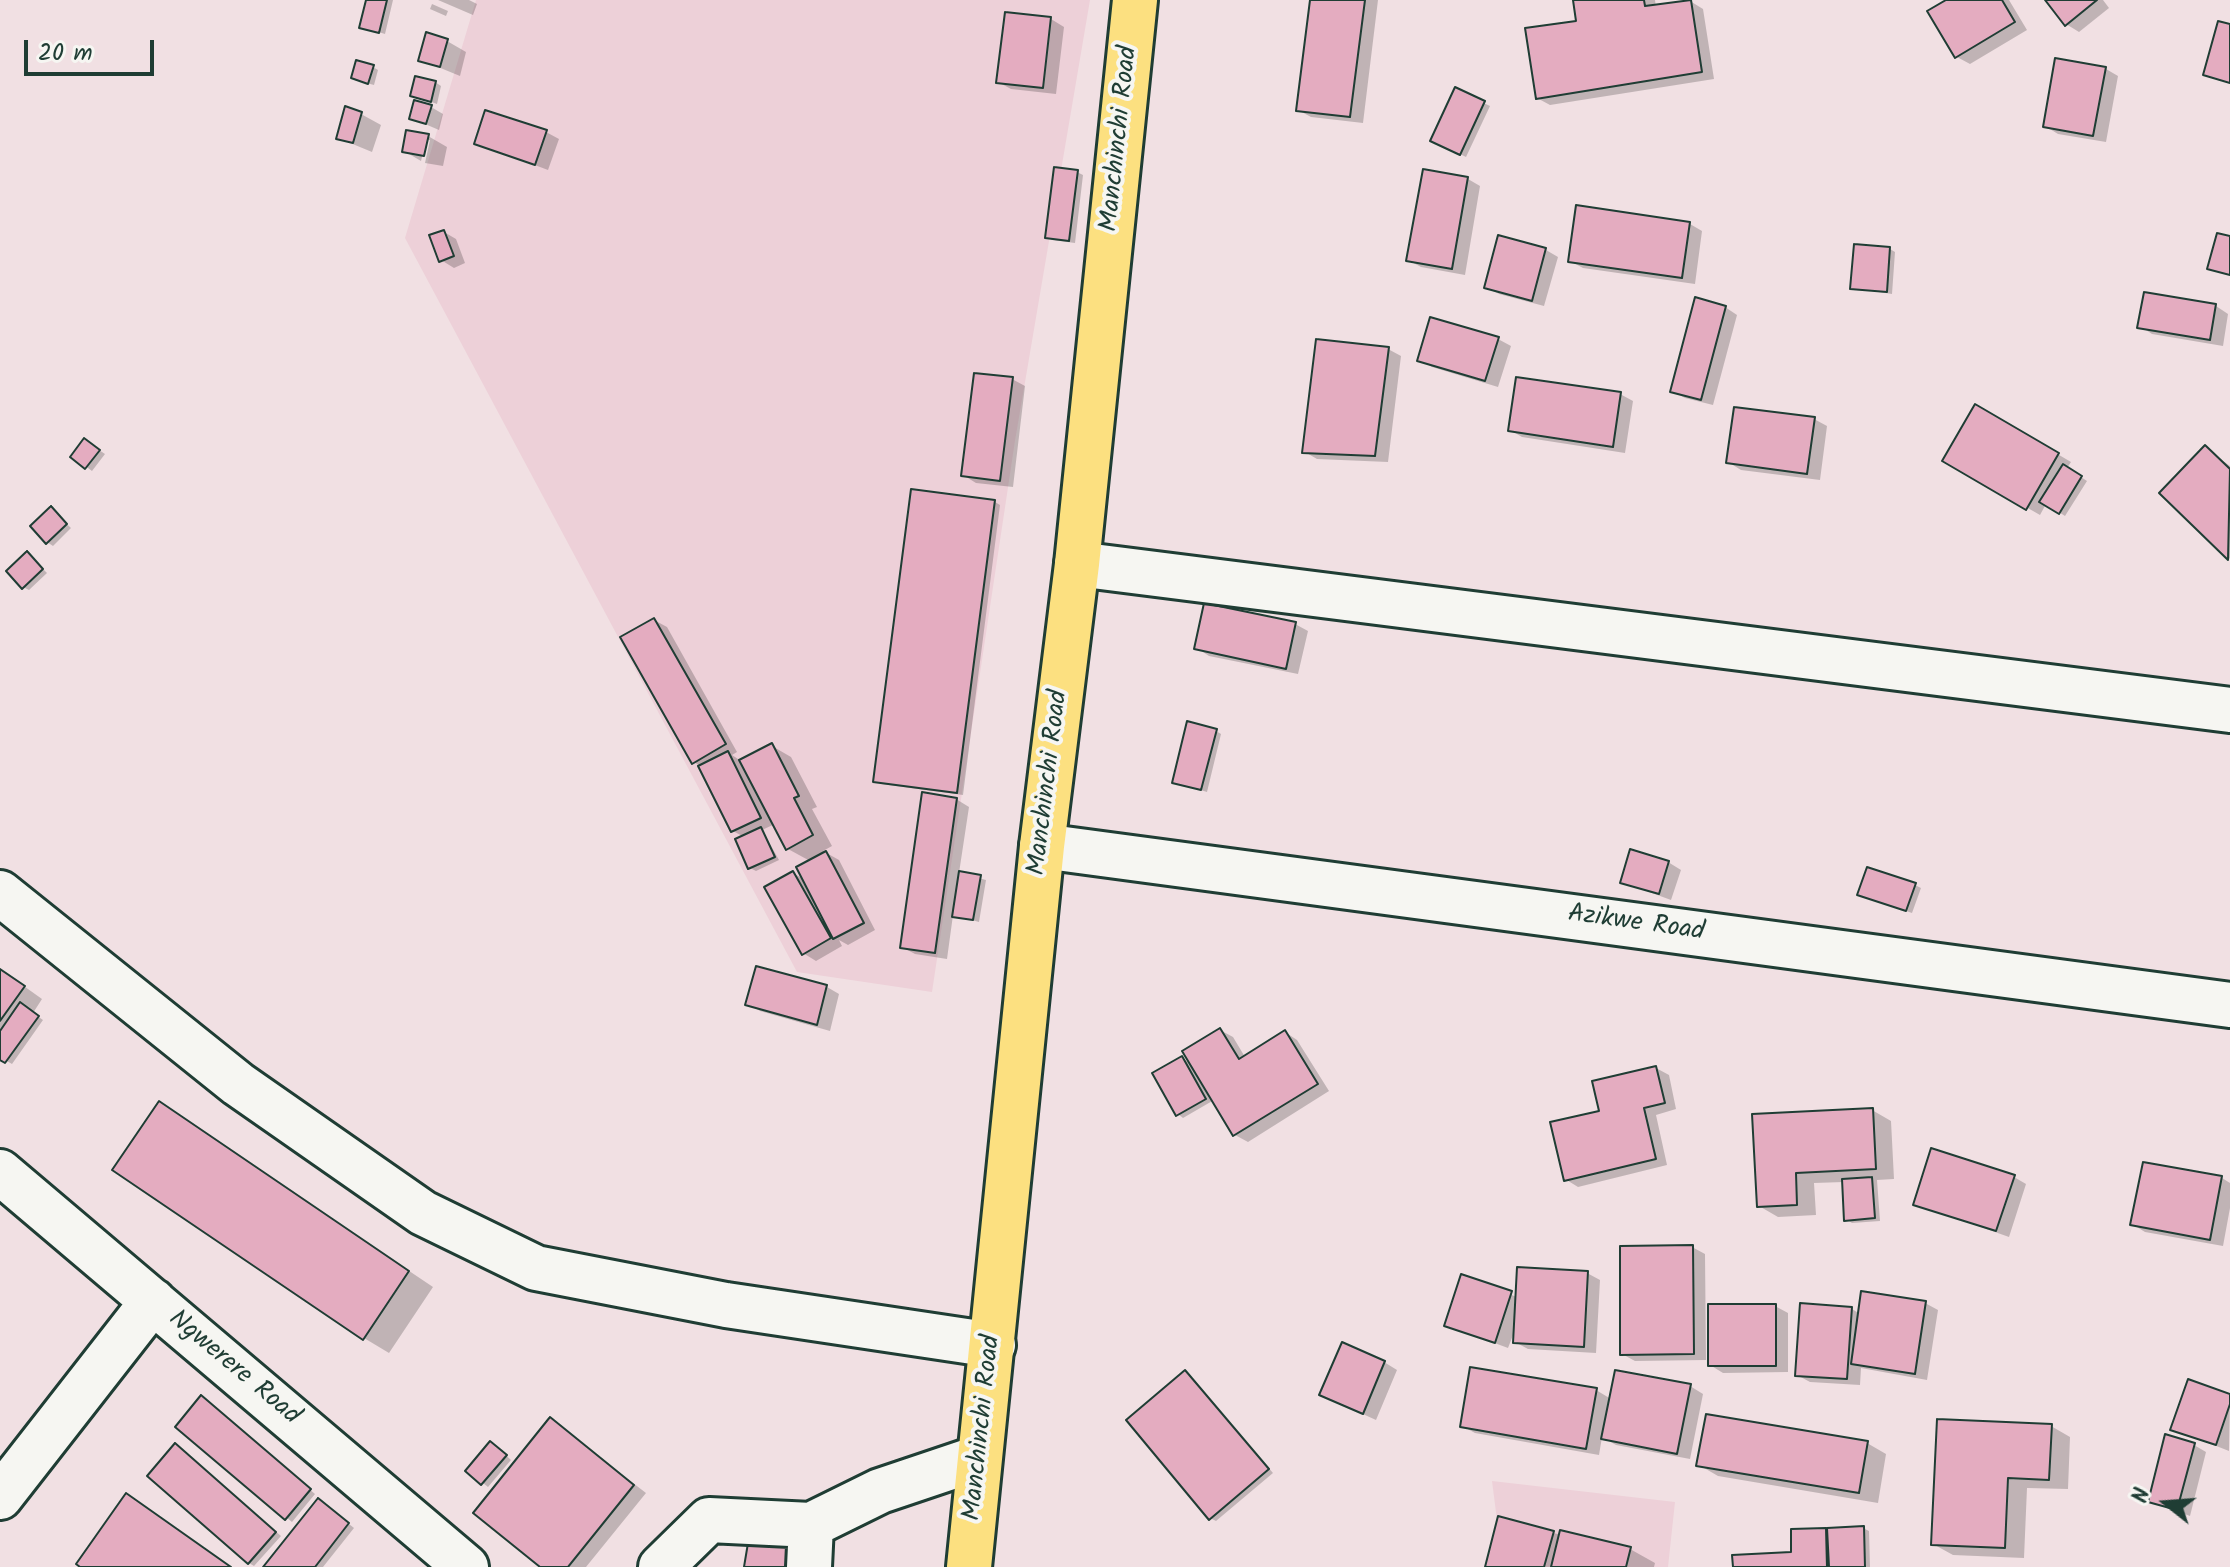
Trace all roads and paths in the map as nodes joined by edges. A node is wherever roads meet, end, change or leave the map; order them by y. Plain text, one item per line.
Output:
1 (1135, 0) edge
2 (1077, 564) junction
3 (2230, 710) edge
4 (1042, 846) junction
5 (0, 893) edge
6 (2230, 1005) edge
7 (0, 1172) edge
8 (153, 1301) junction
9 (993, 1345) junction
10 (978, 1458) junction
11 (0, 1497) edge
12 (810, 1546) edge
13 (466, 1567) edge
14 (661, 1567) edge
15 (969, 1567) edge

1 - 2 main road, Manchinchi Road
2 - 3 street
2 - 4 main road, Manchinchi Road
4 - 6 street, Azikwe Road
4 - 9 main road, Manchinchi Road
5 - 9 street
7 - 8 street, Ngwerere Road
8 - 11 street
8 - 13 street, Ngwerere Road
9 - 10 main road, Manchinchi Road
10 - 12 street
10 - 15 main road, Manchinchi Road
12 - 14 street

